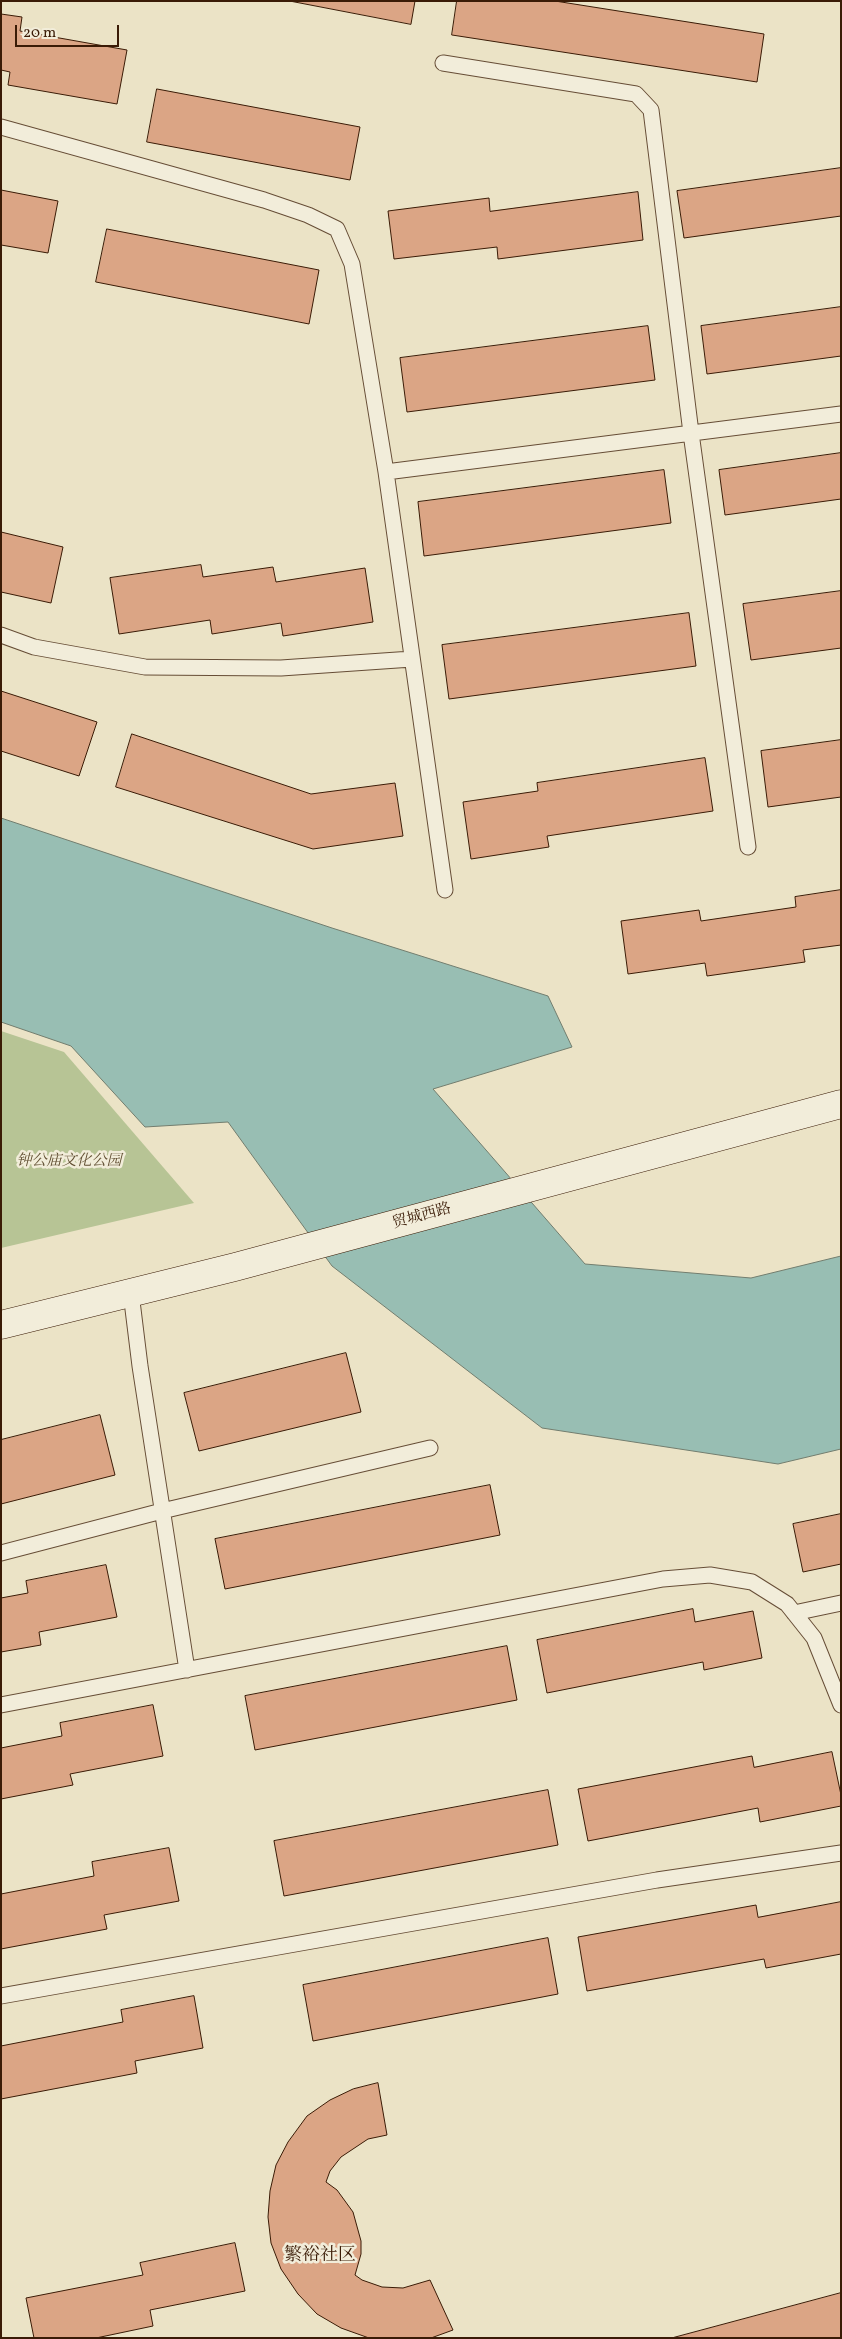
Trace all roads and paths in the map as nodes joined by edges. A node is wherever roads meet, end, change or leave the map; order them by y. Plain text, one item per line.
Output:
1 (443, 64) dead end
2 (1, 127) edge
3 (841, 414) edge
4 (690, 433) junction
5 (386, 472) junction
6 (1, 635) edge
7 (412, 659) junction
8 (748, 847) dead end
9 (445, 890) dead end
10 (841, 1104) edge
11 (131, 1293) junction
12 (1, 1325) edge
13 (430, 1448) dead end
14 (162, 1511) junction
15 (1, 1554) edge
16 (841, 1603) edge
17 (794, 1613) junction
18 (187, 1670) junction
19 (1, 1705) edge
20 (841, 1705) edge
21 (841, 1853) edge
22 (1, 1996) edge

1 - 4 lane
2 - 5 lane
3 - 4 lane
4 - 5 lane
4 - 8 lane
5 - 7 lane
6 - 7 lane
7 - 9 lane
10 - 11 main road, 贸城西路
11 - 12 main road, 贸城西路
11 - 14 lane
13 - 14 lane
14 - 15 lane
14 - 18 lane
16 - 17 lane
17 - 18 lane
17 - 20 lane
18 - 19 lane
21 - 22 lane

